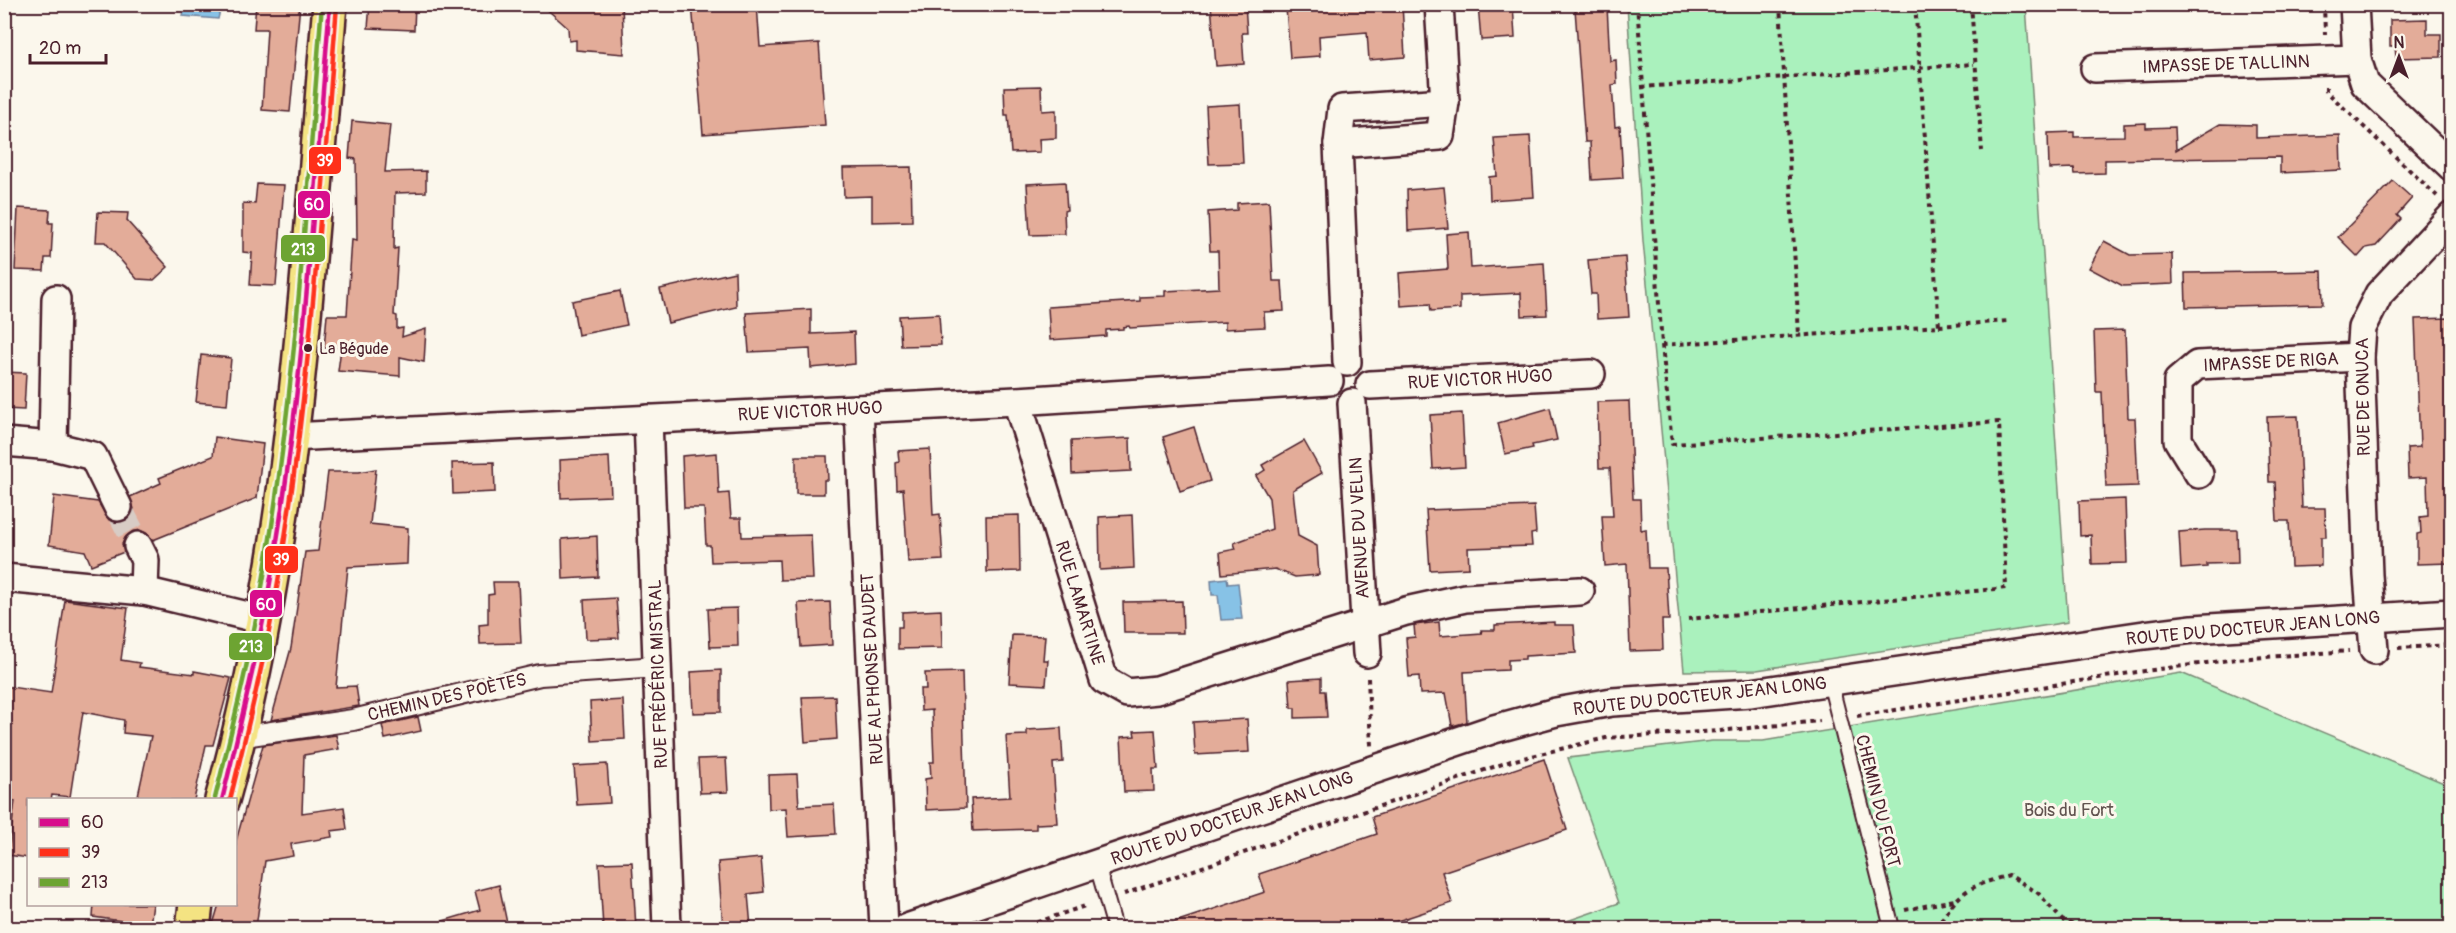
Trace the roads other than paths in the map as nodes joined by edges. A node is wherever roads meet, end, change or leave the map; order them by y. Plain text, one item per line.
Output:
1 (330, 4) edge
2 (1439, 4) edge
3 (2354, 4) edge
4 (2357, 59) junction
5 (2095, 68) dead end
6 (2451, 167) edge
7 (2445, 206) edge
8 (56, 299) dead end
9 (2360, 357) junction
10 (1338, 371) junction
11 (1591, 374) dead end
12 (1361, 394) junction
13 (1017, 401) junction
14 (859, 409) junction
15 (648, 419) junction
16 (291, 437) junction
17 (4, 442) edge
18 (53, 446) junction
19 (2199, 474) dead end
20 (118, 507) tunnel mouth
21 (138, 546) tunnel mouth
22 (4, 578) edge
23 (144, 591) junction
24 (1580, 591) dead end
25 (2451, 613) edge
26 (2371, 618) junction
27 (264, 620) junction
28 (1364, 625) junction
29 (2374, 650) road end
30 (1367, 653) road end
31 (658, 667) junction
32 (1830, 682) junction
33 (238, 737) junction
34 (223, 798) edge
35 (1097, 864) junction
36 (196, 906) edge
37 (193, 928) edge
38 (668, 928) edge
39 (884, 928) edge
40 (907, 928) edge
41 (1115, 928) edge
42 (1892, 928) edge

1 - 16 main road
2 - 10 street
3 - 4 street
4 - 5 street, IMPASSE DE TALLINN
4 - 6 street
7 - 9 street, RUE DE ONUCA
8 - 18 street
9 - 19 street, IMPASSE DE RIGA
9 - 26 street, RUE DE ONUCA
10 - 12 street
10 - 12 street
10 - 13 street, RUE VICTOR HUGO
11 - 12 street, RUE VICTOR HUGO
12 - 28 street, AVENUE DU VELIN
13 - 14 street, RUE VICTOR HUGO
13 - 28 street, RUE LAMARTINE
14 - 15 street, RUE VICTOR HUGO
14 - 39 street, RUE ALPHONSE DAUDET
15 - 16 street, RUE VICTOR HUGO
15 - 31 street, RUE FRÉDÉRIC MISTRAL
16 - 27 main road
17 - 18 street
18 - 20 street
21 - 23 street
22 - 23 street
23 - 27 street
24 - 28 street, RUE LAMARTINE
25 - 26 street, ROUTE DU DOCTEUR JEAN LONG
26 - 29 street, RUE DE ONUCA
26 - 32 street, ROUTE DU DOCTEUR JEAN LONG
27 - 33 main road
28 - 30 street, AVENUE DU VELIN
31 - 33 street, CHEMIN DES POÈTES
31 - 38 street, RUE FRÉDÉRIC MISTRAL
32 - 35 street, ROUTE DU DOCTEUR JEAN LONG
32 - 42 lane, CHEMIN DU FORT
33 - 34 main road
35 - 40 street, ROUTE DU DOCTEUR JEAN LONG
35 - 41 lane
36 - 37 main road

